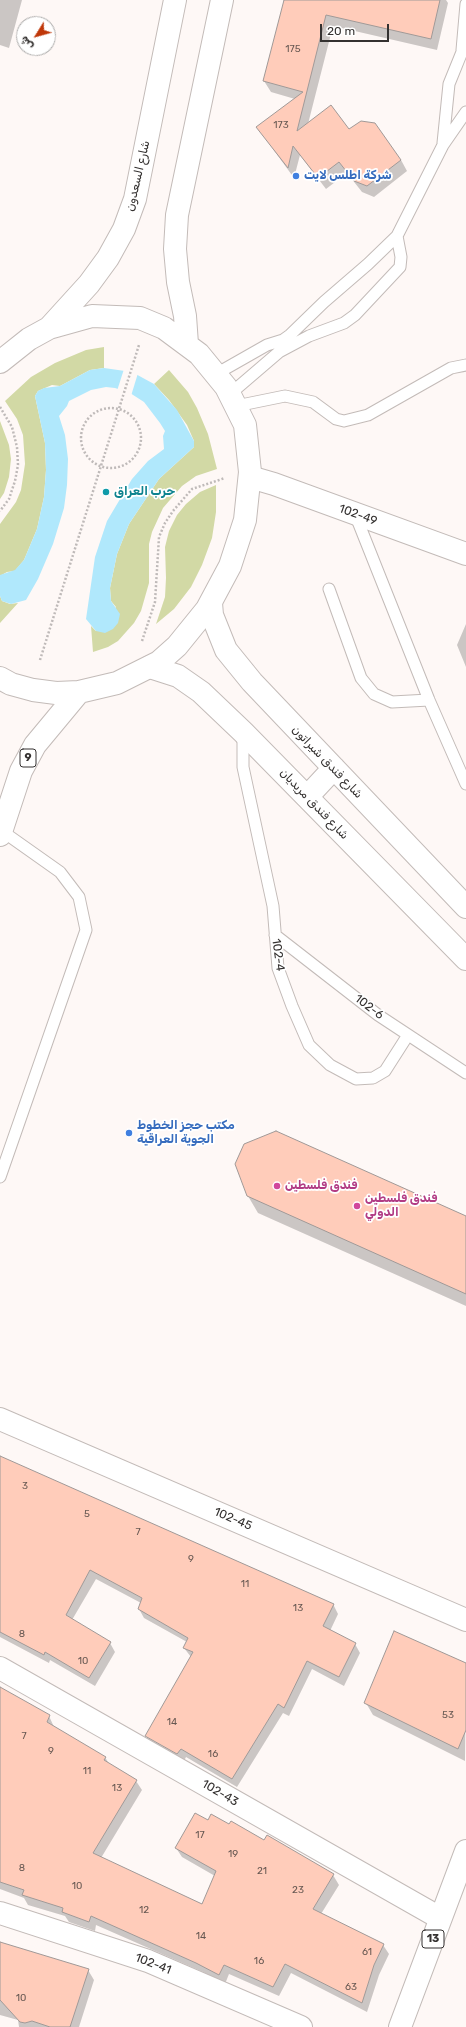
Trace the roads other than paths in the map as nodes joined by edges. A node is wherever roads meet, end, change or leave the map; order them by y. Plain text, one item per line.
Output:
1 (175, 0) edge
2 (222, 0) edge
3 (466, 4) edge
4 (464, 46) edge
5 (466, 112) edge
6 (443, 145) junction
7 (397, 236) junction
8 (301, 326) junction
9 (49, 328) junction
10 (309, 336) junction
11 (187, 344) junction
12 (0, 362) edge
13 (466, 365) edge
14 (216, 374) junction
15 (233, 400) junction
16 (250, 477) junction
17 (354, 513) junction
18 (466, 554) edge
19 (330, 589) dead end
20 (211, 603) junction
21 (150, 667) junction
22 (0, 678) edge
23 (79, 692) junction
24 (429, 700) junction
25 (244, 732) junction
26 (334, 768) junction
27 (466, 784) edge
28 (307, 797) junction
29 (1, 833) edge
30 (466, 907) edge
31 (276, 935) junction
32 (466, 959) edge
33 (408, 1035) junction
34 (466, 1073) edge
35 (0, 1176) edge
36 (0, 1419) edge
37 (466, 1620) edge
38 (0, 1668) edge
39 (466, 1850) edge
40 (0, 1913) edge
41 (440, 1918) junction
42 (301, 2027) edge
43 (400, 2027) edge

1 - 9 street, شارع السعدون
2 - 11 street
3 - 4 lane
4 - 6 lane
5 - 6 lane
6 - 7 lane
7 - 8 lane
7 - 10 lane
8 - 10 lane
8 - 14 lane
9 - 11 street
9 - 12 street
10 - 15 lane
11 - 14 street
13 - 15 lane
14 - 15 street
15 - 16 street
16 - 17 street, 102-49
16 - 20 street
17 - 18 street, 102-49
17 - 24 lane
19 - 24 lane
20 - 21 street
20 - 26 street, شارع فندق شيراتون
21 - 23 street
21 - 25 street, شارع فندق مريديان
22 - 23 street
23 - 29 street, 9
24 - 27 lane
25 - 28 street, شارع فندق مريديان
25 - 31 lane, 102-4
26 - 28 street
26 - 30 street, شارع فندق شيراتون
28 - 32 street, شارع فندق مريديان
29 - 35 lane
31 - 33 lane, 102-6
31 - 33 lane, 102-4
33 - 34 lane, 102-6
36 - 37 street, 102-45
38 - 41 street, 102-43
39 - 41 street, 13
40 - 42 street, 102-41
41 - 43 street, 13

